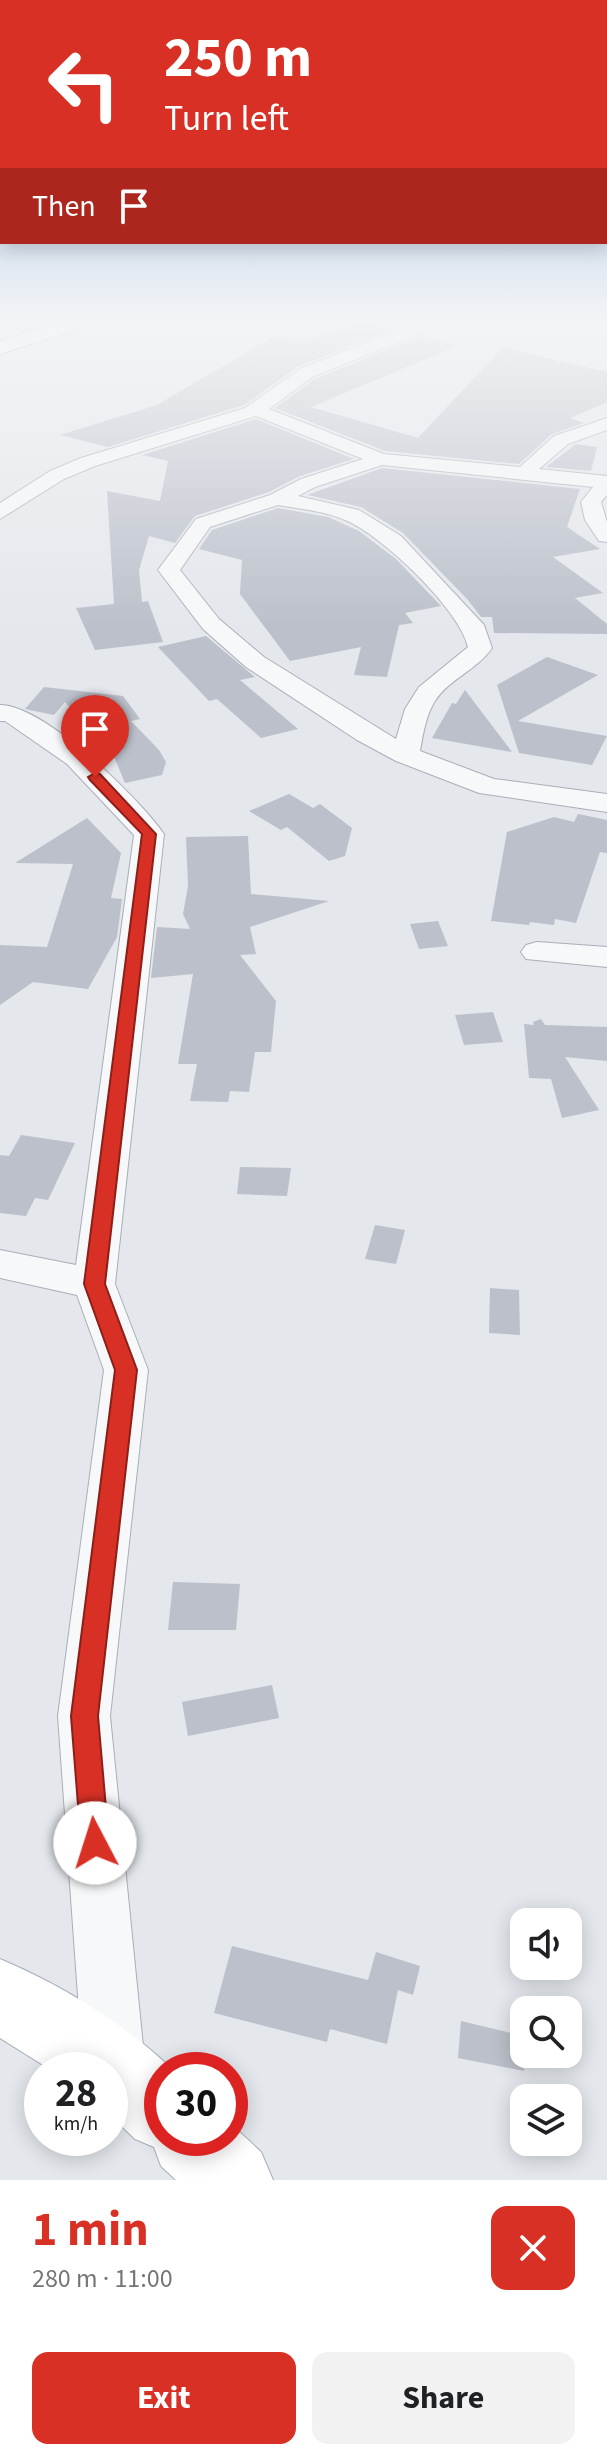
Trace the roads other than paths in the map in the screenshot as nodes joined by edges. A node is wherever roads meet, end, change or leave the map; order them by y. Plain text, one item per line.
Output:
1 (214, 425) edge
2 (294, 425) edge
3 (604, 425) edge
4 (381, 459) junction
5 (526, 473) junction
6 (277, 499) junction
7 (0, 513) edge
8 (607, 536) edge
9 (0, 713) edge
10 (406, 755) junction
11 (607, 803) edge
12 (537, 952) dead end
13 (607, 957) edge
14 (0, 1264) edge
15 (94, 1284) junction
16 (0, 1996) edge
17 (138, 2089) edge
18 (208, 2156) edge
19 (233, 2180) edge

1 - 7 street
2 - 4 street
3 - 5 street
4 - 5 street
4 - 6 street
5 - 8 street
6 - 10 street
6 - 10 street
9 - 15 street
10 - 11 street
12 - 13 street
14 - 15 street
15 - 17 street
16 - 17 main road
18 - 19 main road

